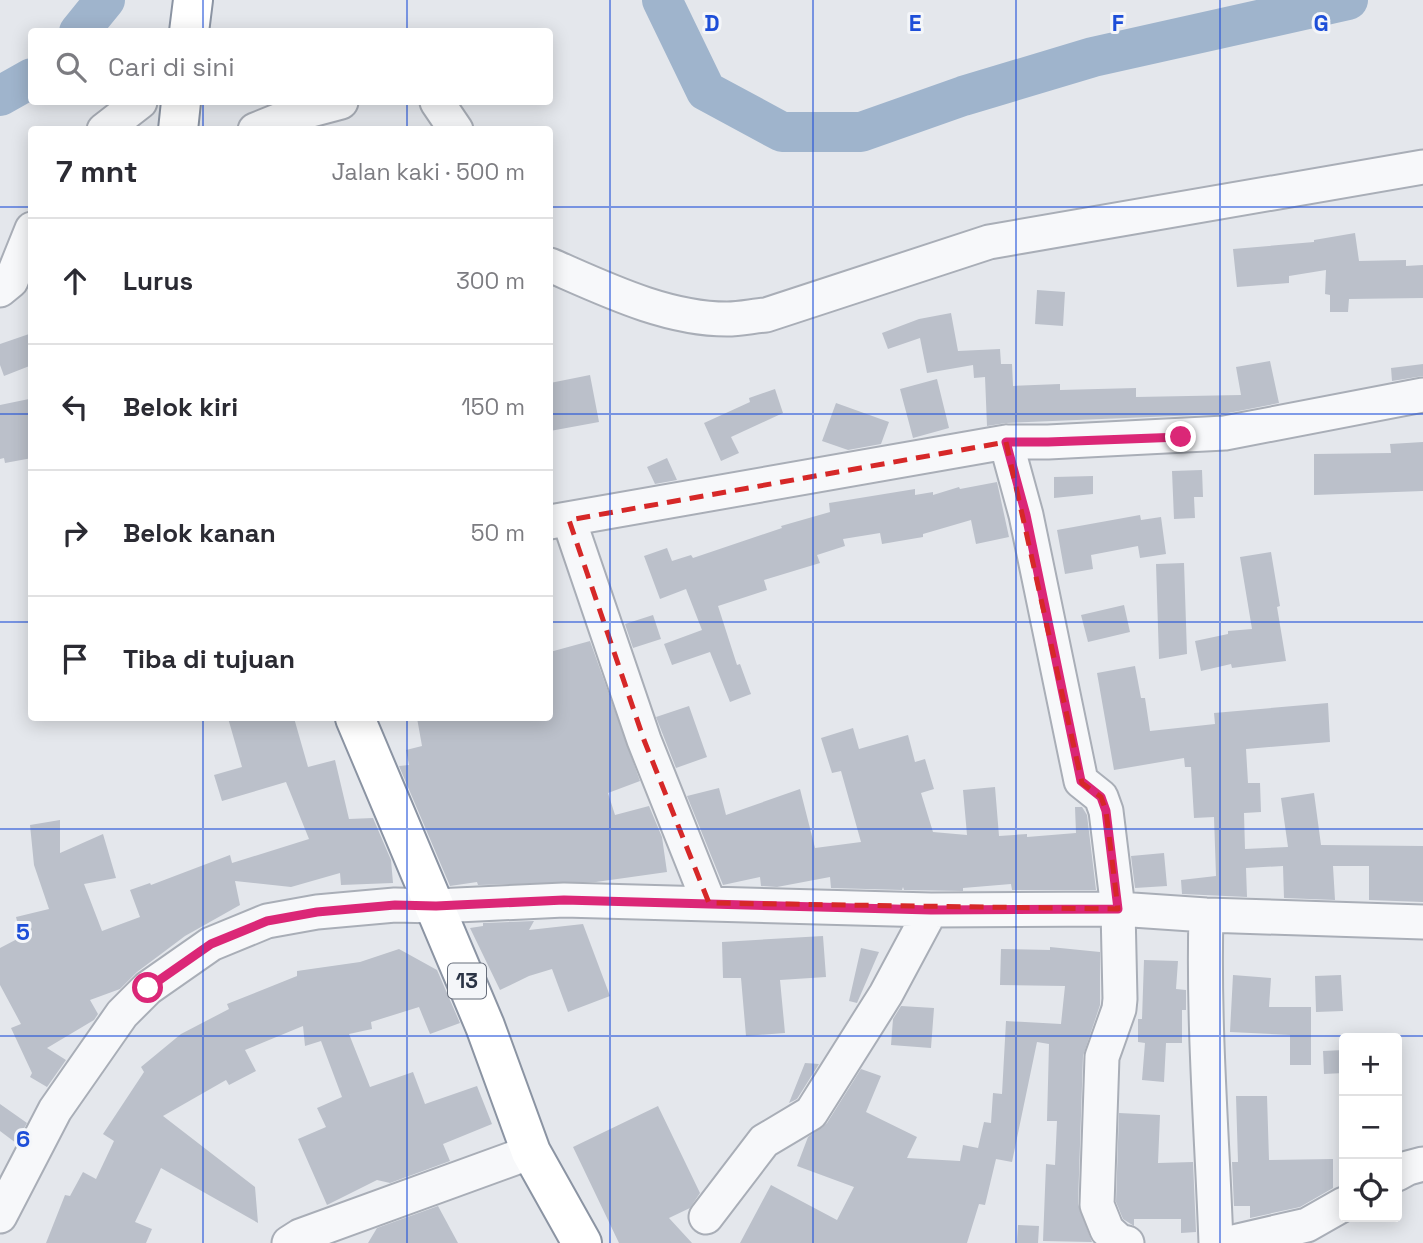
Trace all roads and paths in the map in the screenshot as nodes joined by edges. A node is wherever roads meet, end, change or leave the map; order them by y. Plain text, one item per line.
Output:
1 (193, 0) edge
2 (190, 28) edge
3 (136, 105) edge
4 (181, 105) edge
5 (330, 105) edge
6 (439, 105) edge
7 (109, 126) edge
8 (178, 126) edge
9 (265, 126) edge
10 (453, 126) edge
11 (1423, 167) edge
12 (28, 239) edge
13 (553, 266) edge
14 (0, 290) edge
15 (1423, 395) edge
16 (1006, 442) junction
17 (559, 521) edge
18 (356, 721) edge
19 (709, 903) junction
20 (436, 906) junction
21 (1118, 909) junction
22 (931, 910) junction
23 (1206, 915) junction
24 (1423, 922) edge
25 (531, 1152) junction
26 (1423, 1164) edge
27 (1402, 1171) edge
28 (1339, 1207) edge
29 (0, 1216) edge
30 (706, 1217) dead end
31 (289, 1243) edge
32 (582, 1243) edge
33 (1127, 1243) edge
34 (1216, 1243) edge
35 (1229, 1243) edge

1 - 2 highway
3 - 7 street
4 - 8 highway
5 - 9 street
6 - 10 street
11 - 13 street
12 - 14 street
15 - 16 street
16 - 17 street
16 - 21 street
17 - 19 street
18 - 20 highway, 13
19 - 20 street
19 - 22 street
20 - 25 highway, 13
20 - 29 street
21 - 22 street
21 - 23 street
21 - 33 street
22 - 30 street
23 - 24 street
23 - 34 street
25 - 31 street
25 - 32 highway, 13
26 - 27 street
28 - 35 street

